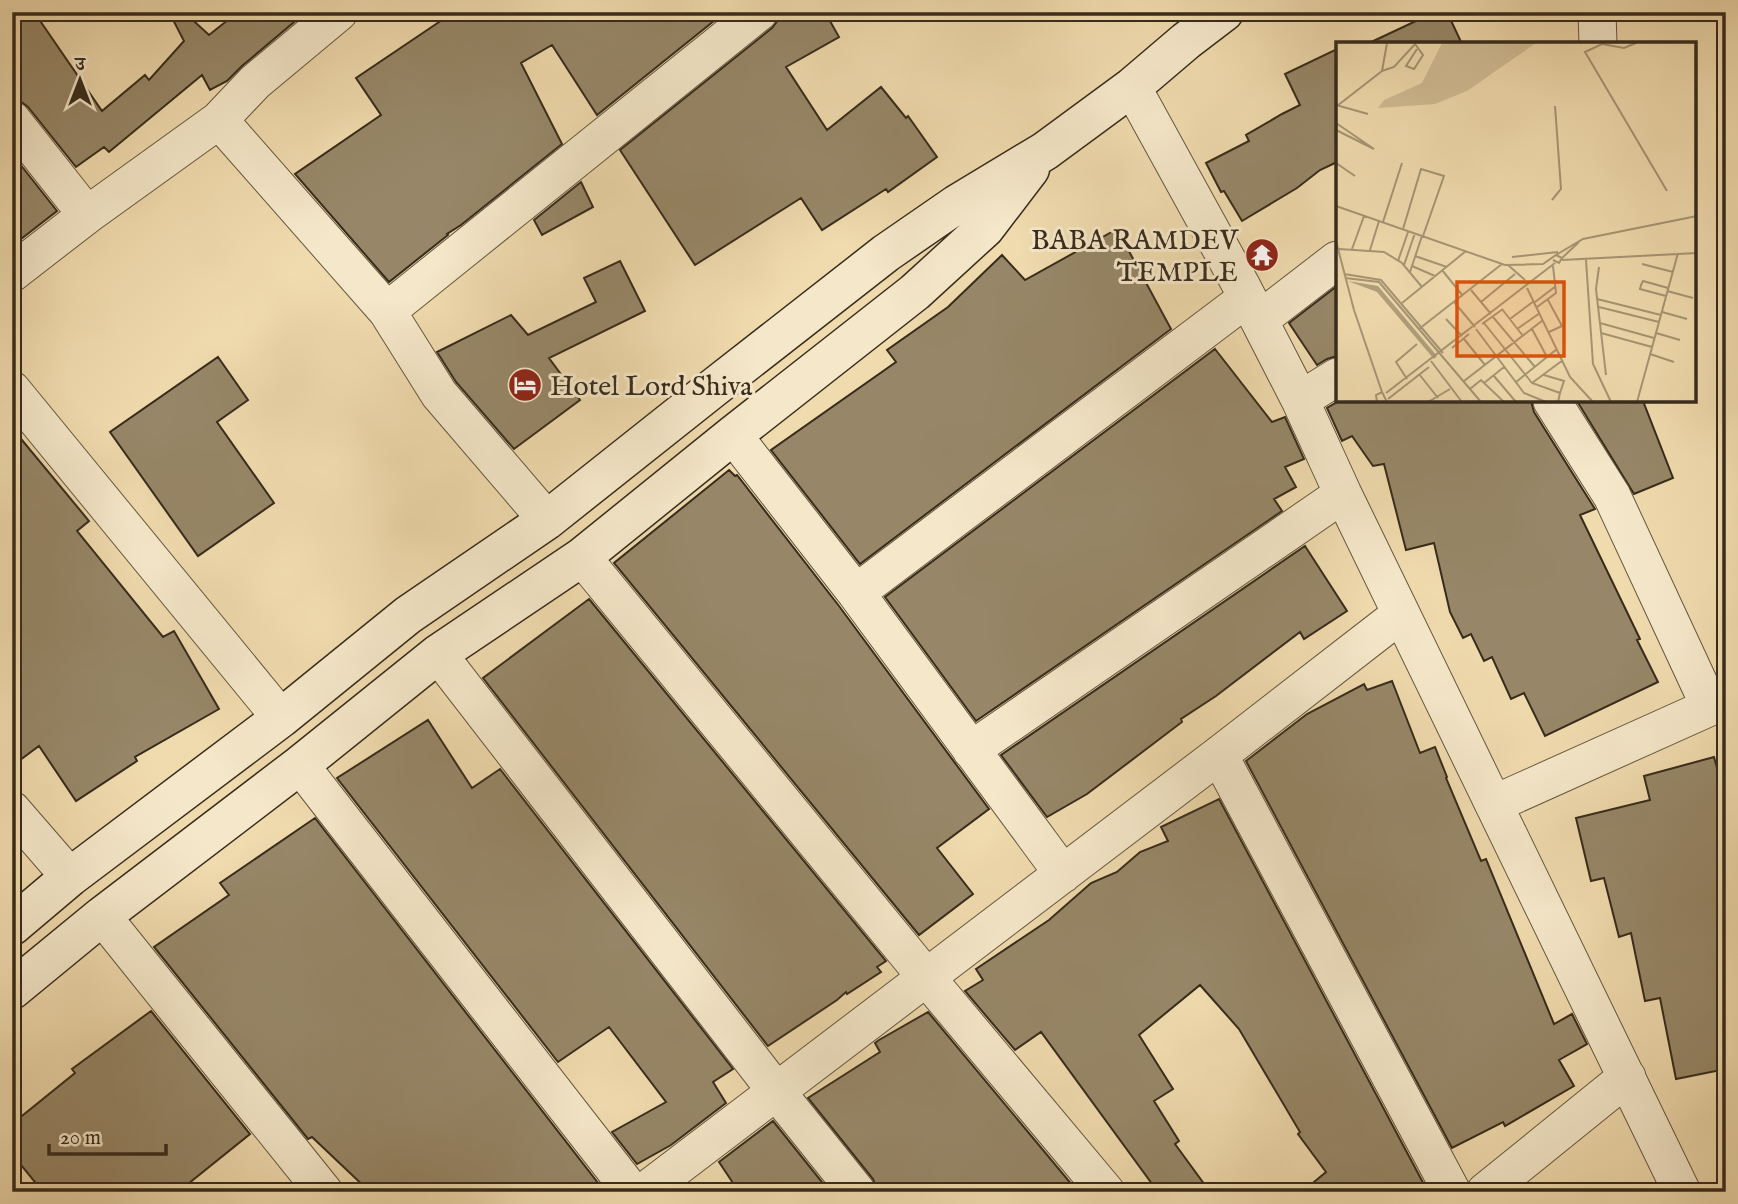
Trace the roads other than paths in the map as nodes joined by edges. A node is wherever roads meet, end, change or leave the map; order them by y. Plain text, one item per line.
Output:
1 (339, 12) edge
2 (759, 12) edge
3 (1224, 12) edge
4 (1597, 12) edge
5 (1598, 42) edge
6 (1132, 87) junction
7 (12, 120) edge
8 (219, 120) junction
9 (1045, 151) junction
10 (87, 215) junction
11 (1336, 261) edge
12 (12, 273) edge
13 (1253, 309) junction
14 (387, 311) junction
15 (1336, 378) edge
16 (12, 390) edge
17 (1300, 400) junction
18 (1553, 402) edge
19 (733, 435) junction
20 (1343, 494) junction
21 (547, 520) junction
22 (582, 557) junction
23 (856, 593) junction
24 (1401, 614) junction
25 (438, 654) junction
26 (281, 718) junction
27 (971, 750) junction
28 (1219, 755) junction
29 (300, 765) junction
30 (1494, 804) junction
31 (12, 810) edge
32 (1063, 874) junction
33 (71, 877) junction
34 (102, 916) junction
35 (12, 926) edge
36 (926, 977) junction
37 (12, 990) edge
38 (1626, 1077) junction
39 (776, 1091) junction
40 (324, 1192) edge
41 (632, 1192) edge
42 (644, 1192) edge
43 (857, 1192) edge
44 (1106, 1192) edge
45 (1452, 1192) edge
46 (1485, 1192) edge
47 (1682, 1192) edge

1 - 8 street
2 - 14 street
3 - 6 street
4 - 5 street
6 - 9 street
6 - 13 street
7 - 10 street
8 - 10 street
8 - 14 street
9 - 19 street
9 - 21 street
10 - 12 street
11 - 13 street
13 - 17 street
13 - 23 street
14 - 21 street
15 - 17 street
16 - 26 street
17 - 20 street
18 - 30 street
19 - 22 street
19 - 23 street
20 - 24 street
20 - 27 street
21 - 26 street
22 - 25 street
22 - 36 street
23 - 27 street
24 - 28 street
24 - 30 street
25 - 29 street
25 - 39 street
26 - 33 street
27 - 32 street
28 - 32 street
28 - 45 street
29 - 34 street
29 - 41 street
30 - 38 street
31 - 33 street
32 - 36 street
33 - 35 street
34 - 37 street
34 - 40 street
36 - 39 street
36 - 44 street
38 - 46 street
38 - 47 street
39 - 42 street
39 - 43 street

